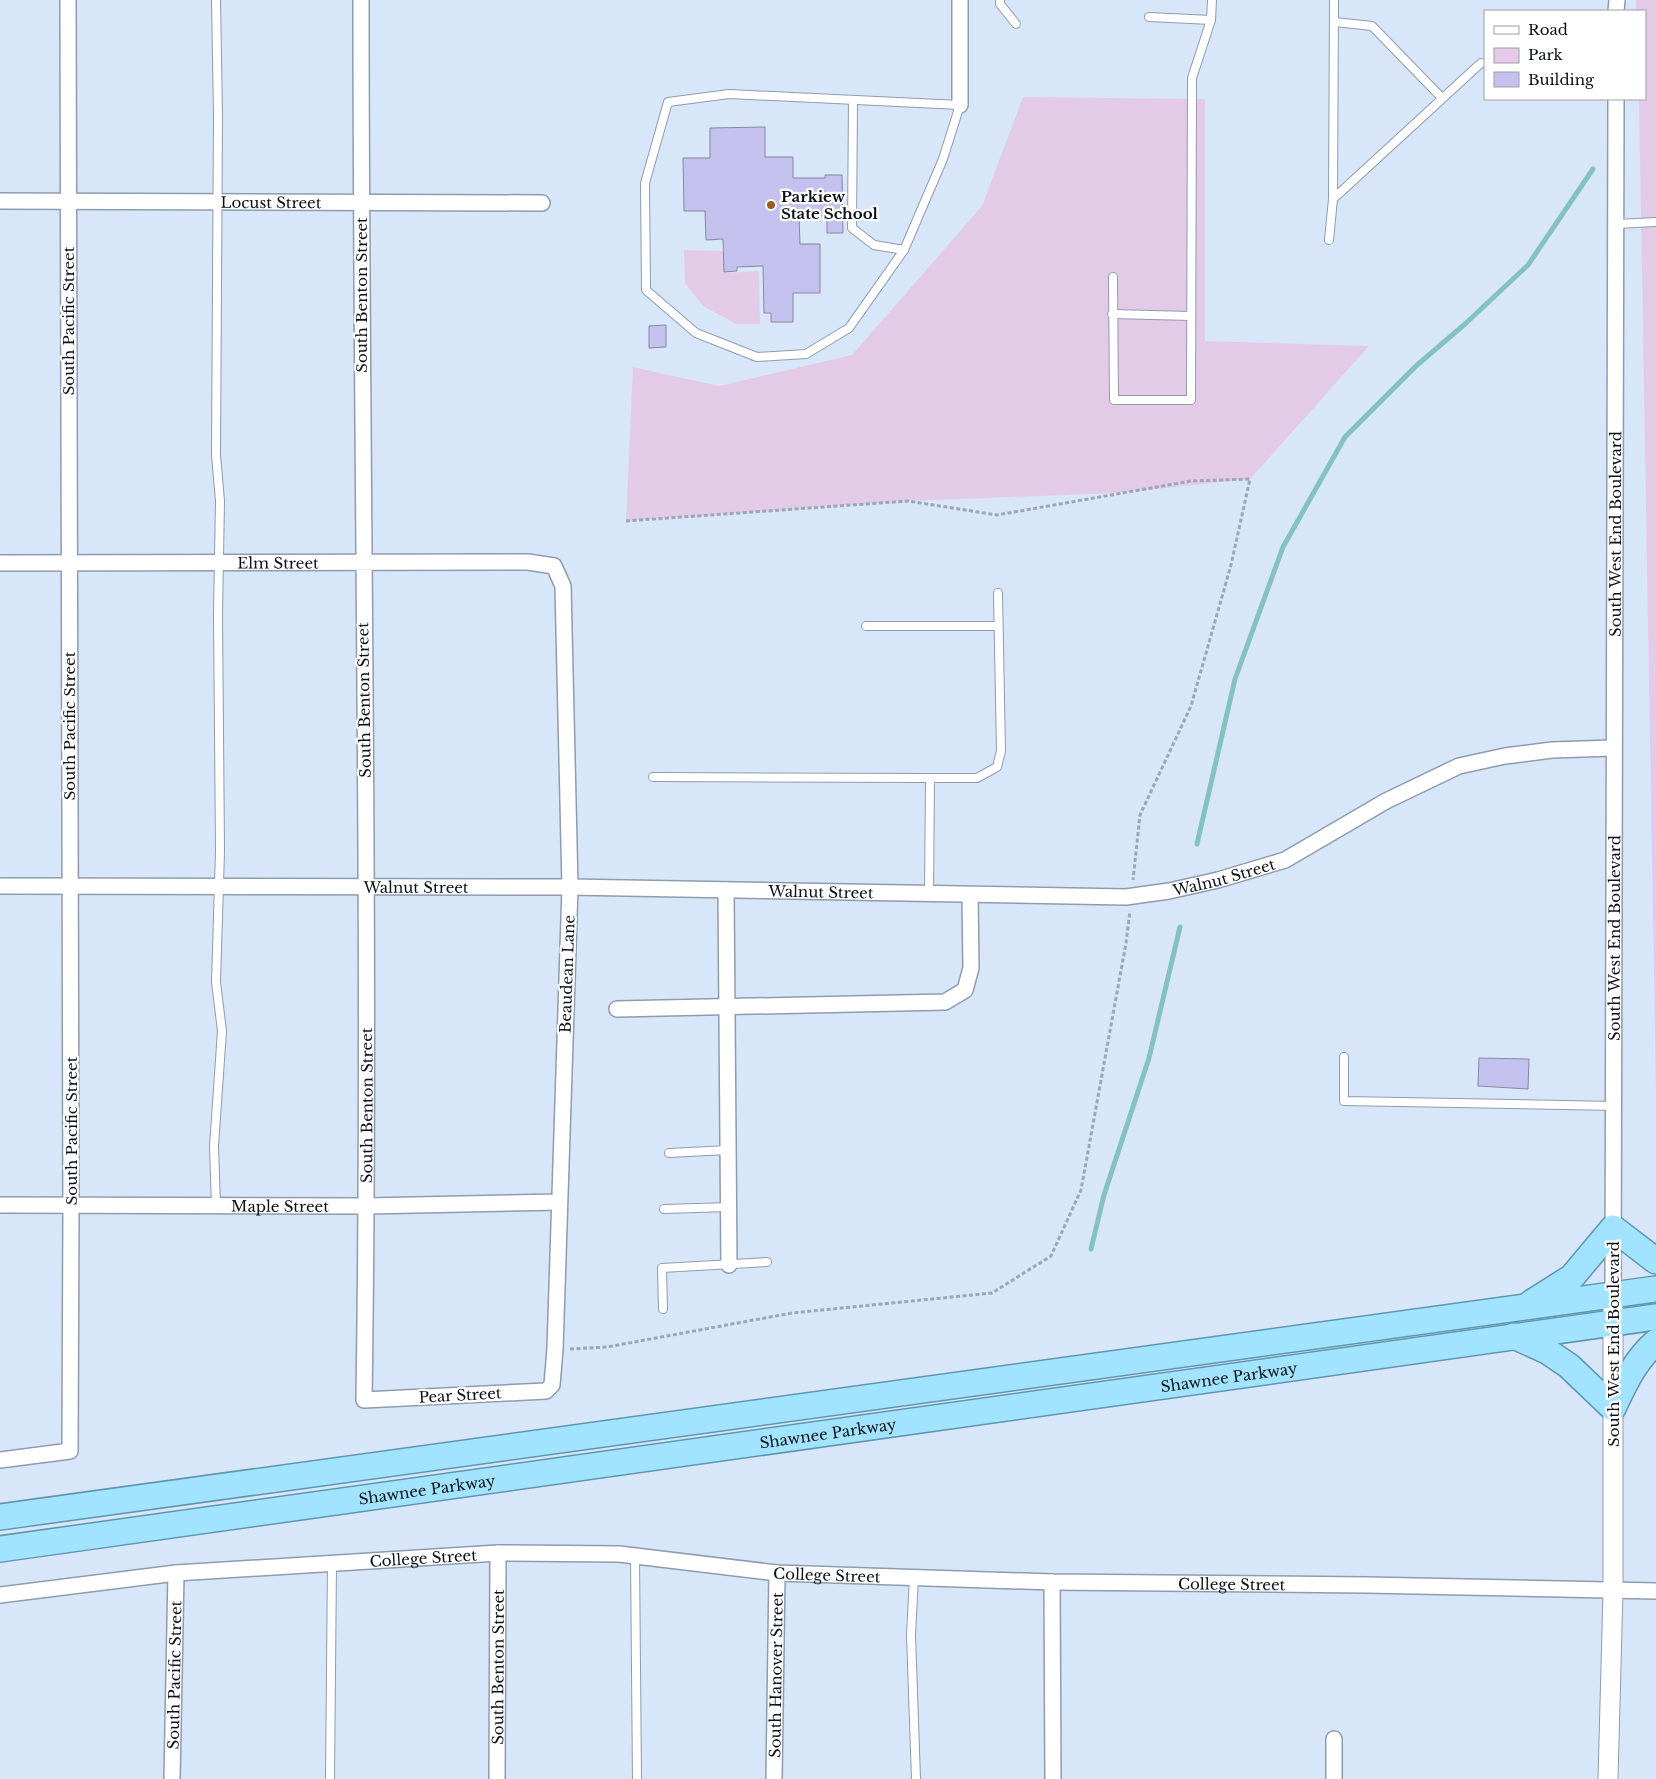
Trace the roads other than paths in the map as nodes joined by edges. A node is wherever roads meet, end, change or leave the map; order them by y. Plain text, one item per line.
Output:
1 (68, 0) edge
2 (216, 0) edge
3 (361, 0) edge
4 (960, 0) edge
5 (1000, 0) edge
6 (1212, 0) edge
7 (1334, 0) edge
8 (1148, 17) dead end
9 (1211, 20) junction
10 (1334, 22) junction
11 (1016, 24) dead end
12 (1482, 63) dead end
13 (1442, 98) junction
14 (854, 100) junction
15 (1616, 100) edge
16 (960, 106) junction
17 (1333, 199) junction
18 (0, 201) edge
19 (68, 201) junction
20 (217, 201) junction
21 (361, 202) junction
22 (542, 203) dead end
23 (1656, 222) edge
24 (1616, 224) junction
25 (1329, 240) dead end
26 (904, 250) junction
27 (1113, 277) dead end
28 (1112, 314) junction
29 (1191, 316) junction
30 (69, 562) junction
31 (0, 563) edge
32 (218, 563) junction
33 (362, 563) junction
34 (554, 566) joint
35 (998, 593) dead end
36 (866, 626) dead end
37 (998, 626) junction
38 (1613, 748) junction
39 (653, 777) dead end
40 (930, 778) junction
41 (0, 886) edge
42 (69, 886) junction
43 (218, 887) junction
44 (366, 887) junction
45 (570, 887) junction
46 (726, 890) junction
47 (929, 894) junction
48 (970, 894) junction
49 (727, 1008) junction
50 (617, 1009) dead end
51 (1344, 1057) dead end
52 (1614, 1106) junction
53 (728, 1150) junction
54 (669, 1153) dead end
55 (559, 1202) junction
56 (0, 1205) edge
57 (71, 1205) junction
58 (216, 1206) junction
59 (367, 1206) junction
60 (729, 1207) junction
61 (664, 1209) dead end
62 (1613, 1228) junction
63 (1656, 1261) edge
64 (767, 1262) dead end
65 (729, 1265) junction
66 (1656, 1290) edge
67 (1613, 1296) junction
68 (1524, 1307) junction
69 (663, 1308) dead end
70 (1656, 1317) edge
71 (1613, 1322) junction
72 (1514, 1336) junction
73 (1656, 1342) edge
74 (552, 1385) joint
75 (364, 1400) joint
76 (1613, 1408) junction
77 (0, 1460) edge
78 (0, 1517) edge
79 (0, 1549) edge
80 (498, 1553) junction
81 (635, 1556) junction
82 (332, 1563) junction
83 (777, 1572) junction
84 (176, 1573) junction
85 (914, 1577) junction
86 (1052, 1582) junction
87 (1612, 1591) junction
88 (1656, 1592) edge
89 (0, 1595) edge
90 (1334, 1739) dead end
91 (172, 1779) edge
92 (330, 1779) edge
93 (497, 1779) edge
94 (637, 1779) edge
95 (774, 1779) edge
96 (916, 1779) edge
97 (1053, 1779) edge
98 (1334, 1779) edge
99 (1608, 1779) edge

1 - 19 street, South Pacific Street
2 - 20 lane
3 - 21 street, South Benton Street
4 - 16 street
5 - 11 lane
6 - 9 lane
7 - 10 lane
8 - 9 lane
9 - 29 lane
10 - 13 lane
10 - 17 lane
12 - 13 lane
13 - 17 lane
14 - 16 lane
14 - 26 lane
14 - 26 lane
15 - 24 street, South West End Boulevard
16 - 26 lane
17 - 25 lane
18 - 19 street, Locust Street
19 - 20 street, Locust Street
19 - 30 street, South Pacific Street
20 - 21 street, Locust Street
20 - 32 lane
21 - 22 street, Locust Street
21 - 33 street, South Benton Street
23 - 24 lane
24 - 38 street, South West End Boulevard
27 - 28 lane
28 - 29 lane
28 - 29 lane
30 - 31 street, Elm Street
30 - 32 street, Elm Street
30 - 42 street, South Pacific Street
32 - 33 street, Elm Street
32 - 43 lane
33 - 34 street, Elm Street
33 - 44 street, South Benton Street
34 - 45 street, Beaudean Lane
35 - 37 lane
36 - 37 lane
37 - 40 lane
38 - 48 street, Walnut Street
38 - 52 street, South West End Boulevard
39 - 40 lane
40 - 47 lane
41 - 42 street, Walnut Street
42 - 43 street, Walnut Street
42 - 57 street, South Pacific Street
43 - 44 street, Walnut Street
43 - 58 lane
44 - 45 street, Walnut Street
44 - 59 street, South Benton Street
45 - 46 street, Walnut Street
45 - 55 street, Beaudean Lane
46 - 47 street, Walnut Street
46 - 49 street
47 - 48 street, Walnut Street
48 - 49 street
49 - 50 street
49 - 53 street
51 - 52 lane
52 - 62 street, South West End Boulevard
53 - 54 lane
53 - 60 street
55 - 59 street, Maple Street
55 - 74 street, Beaudean Lane
56 - 57 street, Maple Street
57 - 58 street, Maple Street
57 - 77 street, South Pacific Street
58 - 59 street, Maple Street
59 - 75 street, South Benton Street
60 - 61 lane
60 - 65 street
62 - 63 highway
62 - 67 street, South West End Boulevard
62 - 68 highway
64 - 65 lane
65 - 69 lane
66 - 67 highway, Shawnee Parkway
67 - 68 highway, Shawnee Parkway
67 - 71 street, South West End Boulevard
68 - 78 highway, Shawnee Parkway
70 - 71 highway, Shawnee Parkway
71 - 72 highway, Shawnee Parkway
71 - 76 street, South West End Boulevard
72 - 76 highway
72 - 79 highway, Shawnee Parkway
73 - 76 highway
74 - 75 street, Pear Street
76 - 87 street, South West End Boulevard
80 - 81 street, College Street
80 - 82 street, College Street
80 - 93 street, South Benton Street
81 - 83 street, College Street
81 - 94 lane
82 - 84 street, College Street
82 - 92 lane
83 - 85 street, College Street
83 - 95 street, South Hanover Street
84 - 89 street, College Street
84 - 91 street, South Pacific Street
85 - 86 street, College Street
85 - 96 lane
86 - 87 street, College Street
86 - 97 street
87 - 88 street, College Street
87 - 99 street, South West End Boulevard
90 - 98 street

